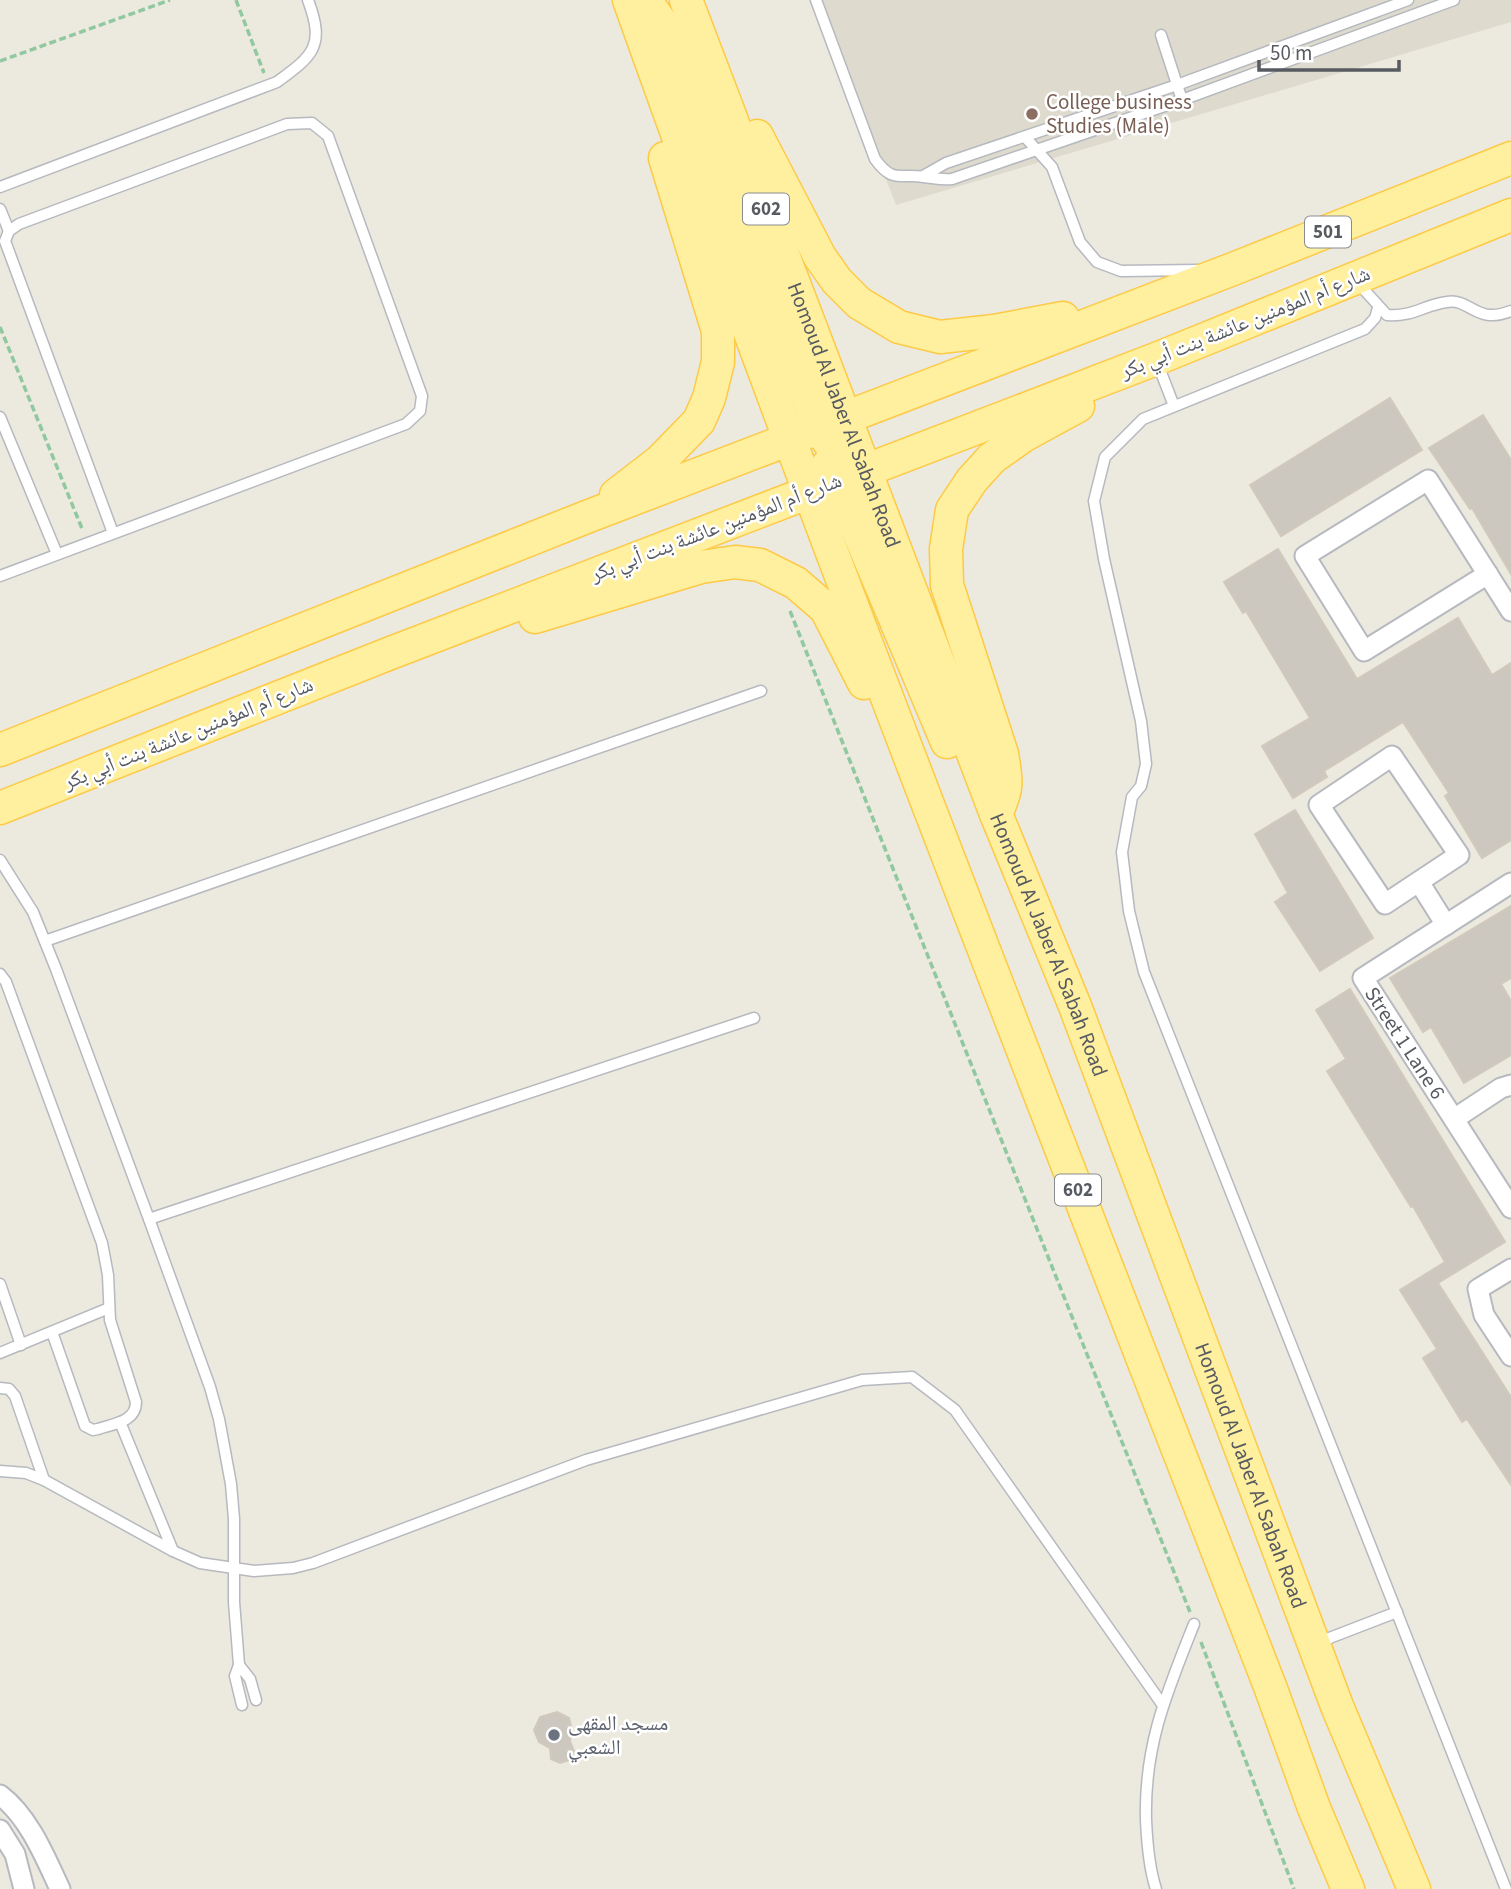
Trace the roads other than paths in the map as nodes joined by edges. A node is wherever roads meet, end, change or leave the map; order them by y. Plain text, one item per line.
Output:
1 (308, 0) edge
2 (629, 0) edge
3 (645, 0) edge
4 (686, 0) edge
5 (816, 0) edge
6 (1408, 0) edge
7 (1454, 0) edge
8 (1161, 35) dead end
9 (656, 78) junction
10 (1177, 85) junction
11 (1182, 100) junction
12 (1025, 136) junction
13 (1057, 142) junction
14 (1038, 149) junction
15 (1511, 158) edge
16 (1052, 167) junction
17 (923, 176) junction
18 (0, 187) edge
19 (0, 209) edge
20 (1511, 215) edge
21 (9, 231) junction
22 (1233, 269) junction
23 (1354, 278) junction
24 (1143, 302) junction
25 (1378, 308) junction
26 (1511, 311) edge
27 (1156, 359) junction
28 (1174, 406) junction
29 (0, 417) edge
30 (833, 422) junction
31 (789, 439) junction
32 (867, 469) junction
33 (824, 485) junction
34 (589, 516) junction
35 (113, 533) junction
36 (57, 554) junction
37 (1488, 574) junction
38 (0, 576) edge
39 (1511, 611) edge
40 (387, 654) junction
41 (761, 691) dead end
42 (64, 725) junction
43 (0, 739) edge
44 (0, 750) edge
45 (927, 802) junction
46 (0, 808) edge
47 (996, 814) junction
48 (0, 860) edge
49 (1419, 882) junction
50 (1511, 883) edge
51 (1446, 925) junction
52 (45, 941) junction
53 (0, 974) edge
54 (754, 1018) dead end
55 (1511, 1085) edge
56 (1454, 1119) junction
57 (1510, 1204) edge
58 (149, 1219) junction
59 (1511, 1269) edge
60 (0, 1284) edge
61 (109, 1308) junction
62 (52, 1332) junction
63 (21, 1345) junction
64 (0, 1353) edge
65 (1511, 1356) edge
66 (0, 1388) edge
67 (120, 1422) junction
68 (0, 1471) edge
69 (44, 1480) junction
70 (173, 1551) junction
71 (234, 1569) junction
72 (1397, 1612) junction
73 (1194, 1624) road end
74 (1314, 1644) junction
75 (239, 1665) junction
76 (256, 1700) dead end
77 (1162, 1704) junction
78 (243, 1705) dead end
79 (0, 1795) edge
80 (0, 1830) edge
81 (24, 1889) edge
82 (61, 1889) edge
83 (1156, 1889) edge
84 (1348, 1889) edge
85 (1414, 1889) edge
86 (1506, 1889) edge

1 - 18 lane
2 - 9 main road, 602
3 - 30 main road
4 - 24 main road
4 - 30 main road, Homoud Al Jaber Al Sabah Road / 602
5 - 17 lane
6 - 10 lane
7 - 11 lane
8 - 10 lane
9 - 31 main road, 602
9 - 34 main road
10 - 11 lane
10 - 12 lane
11 - 13 lane
12 - 14 lane
12 - 17 lane
13 - 14 lane
13 - 16 lane
14 - 16 lane
14 - 17 lane
15 - 22 main road, 501
16 - 22 lane
19 - 21 lane
20 - 23 main road, شارع أم المؤمنين عائشة بنت أبي بكر / 501
21 - 35 lane
21 - 35 lane
22 - 24 main road, 501
23 - 25 lane
23 - 27 main road, شارع أم المؤمنين عائشة بنت أبي بكر / 501
24 - 30 main road, 501
25 - 26 lane
25 - 28 lane
27 - 28 lane
27 - 32 main road, شارع أم المؤمنين عائشة بنت أبي بكر / 501
27 - 47 main road
28 - 72 lane
29 - 36 lane
30 - 31 main road
30 - 32 main road
31 - 33 main road
31 - 34 main road
32 - 33 main road, شارع أم المؤمنين عائشة بنت أبي بكر
32 - 47 main road, Homoud Al Jaber Al Sabah Road
33 - 40 main road, شارع أم المؤمنين عائشة بنت أبي بكر
33 - 45 main road, 602
33 - 47 main road
34 - 42 main road
35 - 36 lane
36 - 38 lane
37 - 37 street
37 - 39 street
40 - 45 main road
40 - 46 main road, شارع أم المؤمنين عائشة بنت أبي بكر
41 - 52 lane
42 - 43 lane
42 - 44 main road
45 - 84 main road, 602
47 - 74 main road, Homoud Al Jaber Al Sabah Road
48 - 52 lane
49 - 49 street
49 - 51 street
50 - 51 street, Street 1 Lane 6
51 - 56 street, Street 1 Lane 6
52 - 58 lane
53 - 61 lane
54 - 58 lane
55 - 56 street, Street 1 Lane 6
56 - 57 street, Street 1 Lane 6
58 - 71 lane
59 - 65 street
60 - 63 lane
61 - 62 lane
61 - 67 lane
62 - 63 lane
62 - 67 lane
63 - 64 lane
66 - 69 lane
67 - 70 lane
68 - 69 lane
69 - 70 lane
70 - 71 lane
71 - 75 lane
71 - 77 lane
72 - 74 lane
72 - 86 lane
73 - 77 lane
74 - 85 main road, Homoud Al Jaber Al Sabah Road
75 - 76 lane
75 - 78 lane
77 - 83 lane
79 - 82 street
80 - 81 street

